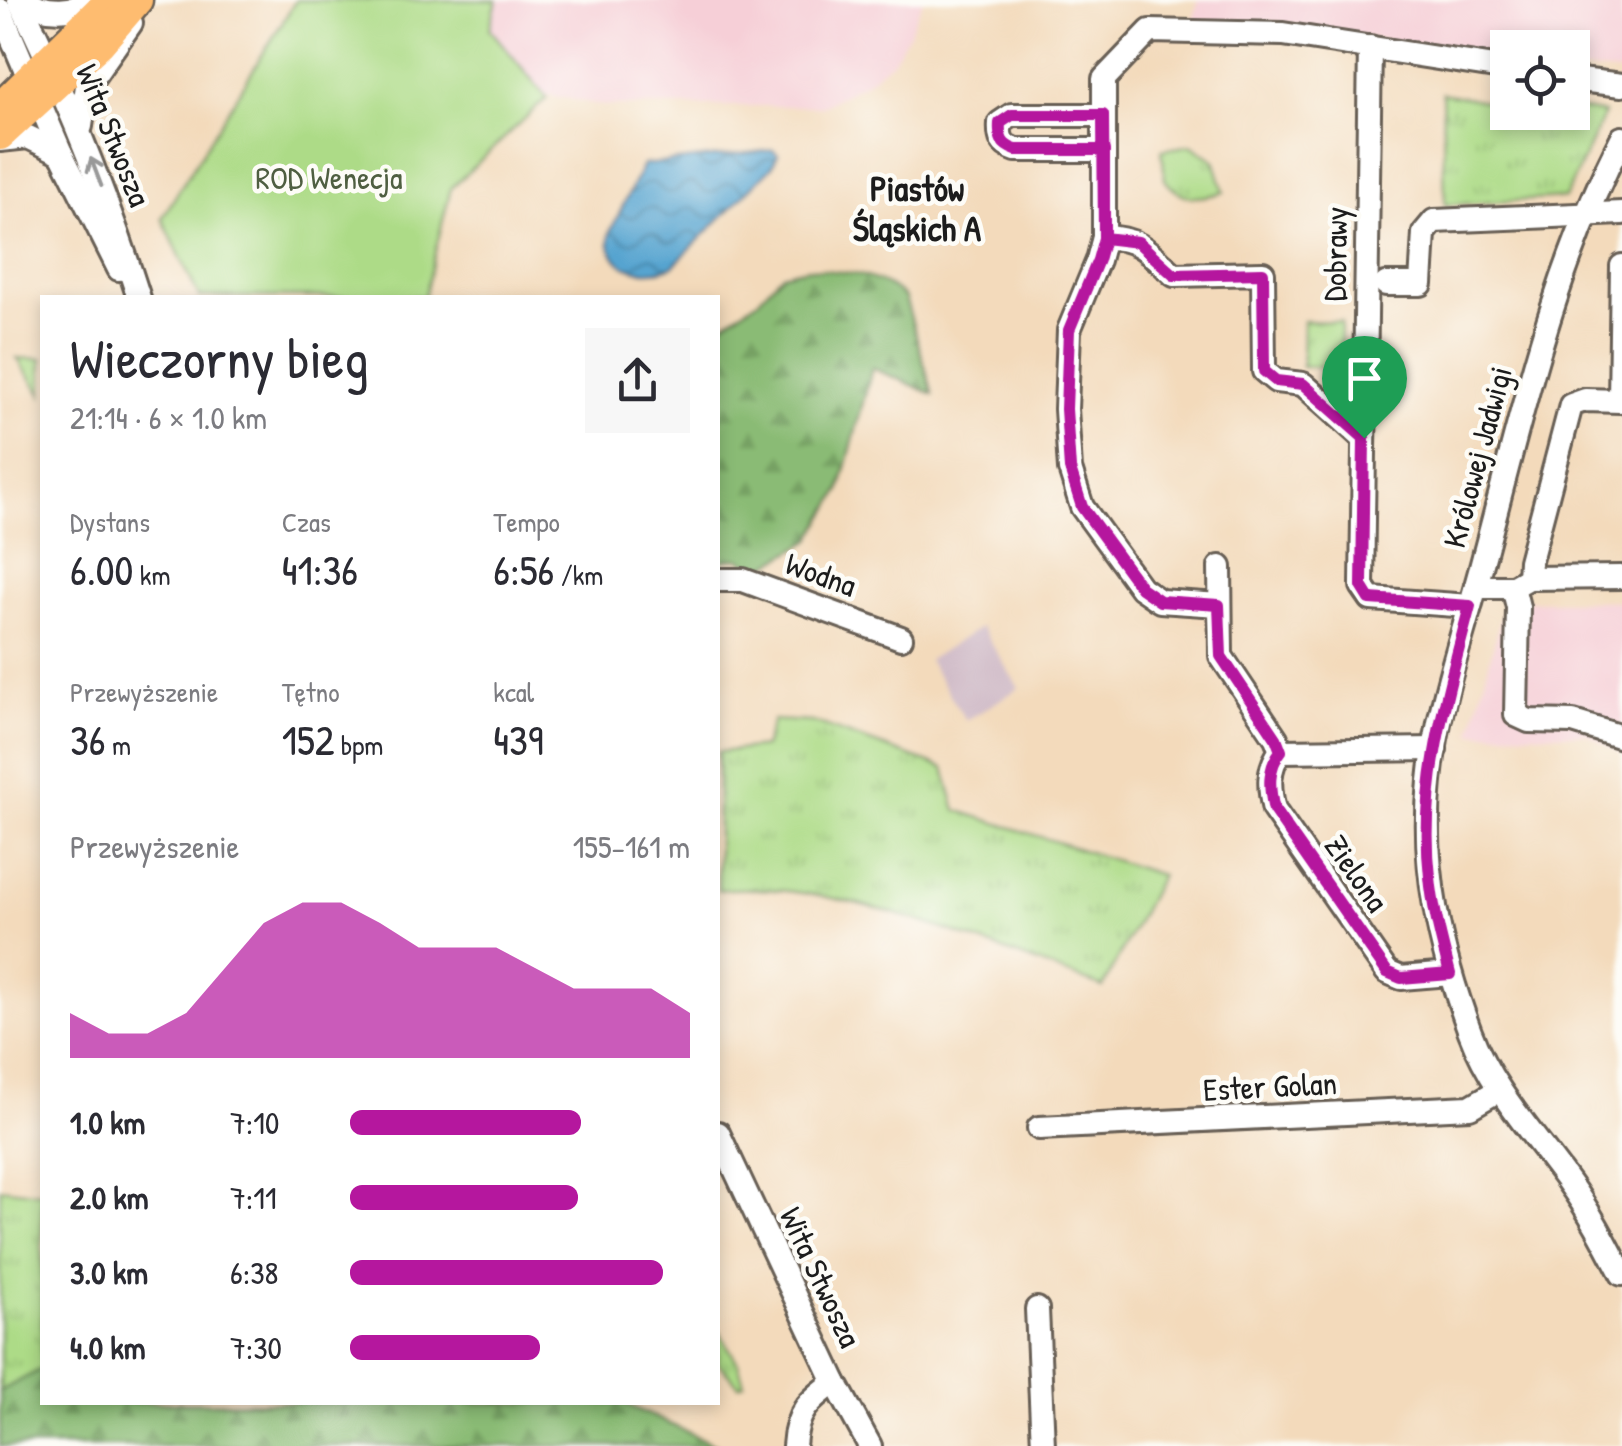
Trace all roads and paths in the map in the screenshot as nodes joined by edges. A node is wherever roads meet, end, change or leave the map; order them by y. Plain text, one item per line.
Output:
1 (21, 0) edge
2 (97, 0) edge
3 (110, 0) edge
4 (138, 0) edge
5 (0, 10) edge
6 (1370, 46) junction
7 (1490, 66) edge
8 (43, 80) junction
9 (1590, 81) edge
10 (1622, 85) edge
11 (0, 108) edge
12 (1103, 115) junction
13 (81, 135) junction
14 (0, 138) edge
15 (1622, 138) edge
16 (1104, 150) junction
17 (61, 153) junction
18 (1622, 213) edge
19 (1584, 214) junction
20 (1104, 238) junction
21 (1622, 266) edge
22 (1386, 284) dead end
23 (136, 295) edge
24 (137, 295) edge
25 (1621, 400) edge
26 (1364, 438) junction
27 (1220, 568) dead end
28 (1622, 577) edge
29 (720, 580) edge
30 (1521, 582) junction
31 (1473, 596) junction
32 (1219, 605) junction
33 (901, 638) dead end
34 (1622, 737) edge
35 (1434, 749) junction
36 (1281, 751) junction
37 (1450, 974) junction
38 (1500, 1090) junction
39 (1039, 1128) dead end
40 (720, 1136) edge
41 (1622, 1274) edge
42 (1037, 1308) dead end
43 (834, 1382) junction
44 (794, 1446) edge
45 (870, 1446) edge
46 (1043, 1446) edge

1 - 2 street
1 - 8 street, Wita Stwosza
3 - 8 main road
4 - 8 main road
4 - 13 street
5 - 8 street, Wita Stwosza
6 - 7 street
6 - 12 street
6 - 26 street, Dobrawy
8 - 11 main road
8 - 13 street, Wita Stwosza
8 - 14 main road
8 - 17 street, Wita Stwosza
9 - 10 street
12 - 16 street
12 - 16 street
24 -> 13 street, Wita Stwosza
14 - 17 street
15 - 19 street, Królowej Jadwigi
16 - 20 street
17 - 23 street, Wita Stwosza
18 - 19 street
19 - 22 street
19 - 31 street, Królowej Jadwigi
20 - 26 street
20 - 32 street
21 - 25 street
25 - 30 street
26 - 31 street, Dobrawy
27 - 32 street
28 - 30 street
29 - 33 street, Wodna
30 - 31 street
30 - 34 street
31 - 35 street, Królowej Jadwigi
32 - 36 street
35 - 36 street
35 - 37 street, Królowej Jadwigi
36 - 37 street, Zielona
37 - 38 street, Królowej Jadwigi
38 - 39 street, Ester Golan
38 - 41 street
40 - 43 street, Wita Stwosza
42 - 46 street
43 - 44 street
43 - 45 street, Wita Stwosza

